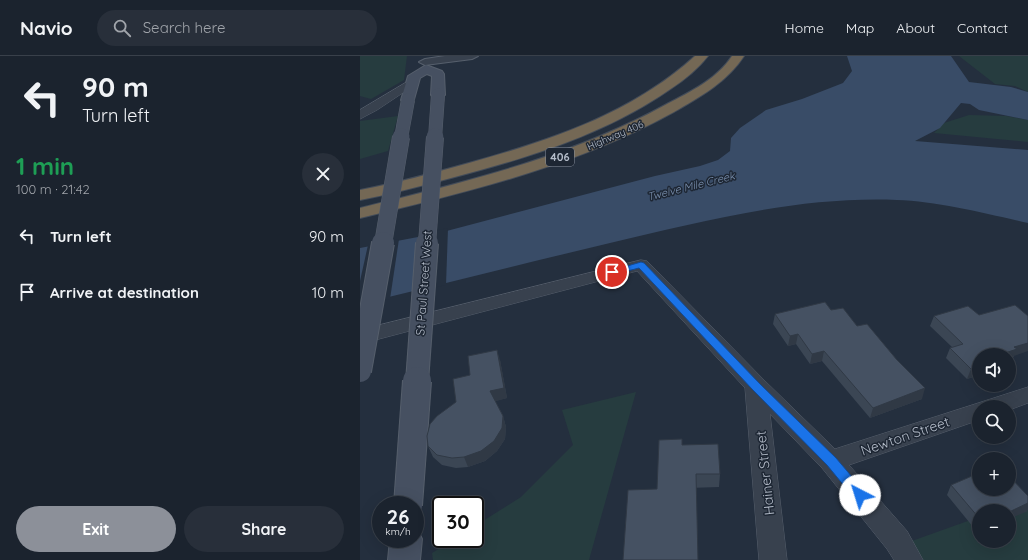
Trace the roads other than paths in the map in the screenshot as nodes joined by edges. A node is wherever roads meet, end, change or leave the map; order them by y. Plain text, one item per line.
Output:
1 (472, 56) edge
2 (702, 56) edge
3 (738, 56) edge
4 (425, 62) edge
5 (412, 82) junction
6 (360, 115) edge
7 (360, 195) edge
8 (360, 213) edge
9 (360, 337) edge
10 (360, 371) edge
11 (756, 386) junction
12 (1028, 394) edge
13 (1011, 400) edge
14 (972, 413) edge
15 (832, 461) junction
16 (409, 496) edge
17 (405, 548) edge
18 (404, 560) edge
19 (773, 560) edge
20 (909, 560) edge

1 - 4 street
2 - 7 highway, Highway 406 / 406
3 - 8 highway, Highway 406 / 406
4 - 5 main road
4 - 16 main road, St Paul Street West, bridge
5 - 6 street
5 - 10 main road, bridge
9 - 11 street
11 - 15 street
11 - 19 street, Hainer Street
12 - 13 street
14 - 15 street, Newton Street
15 - 20 street
17 - 18 main road

